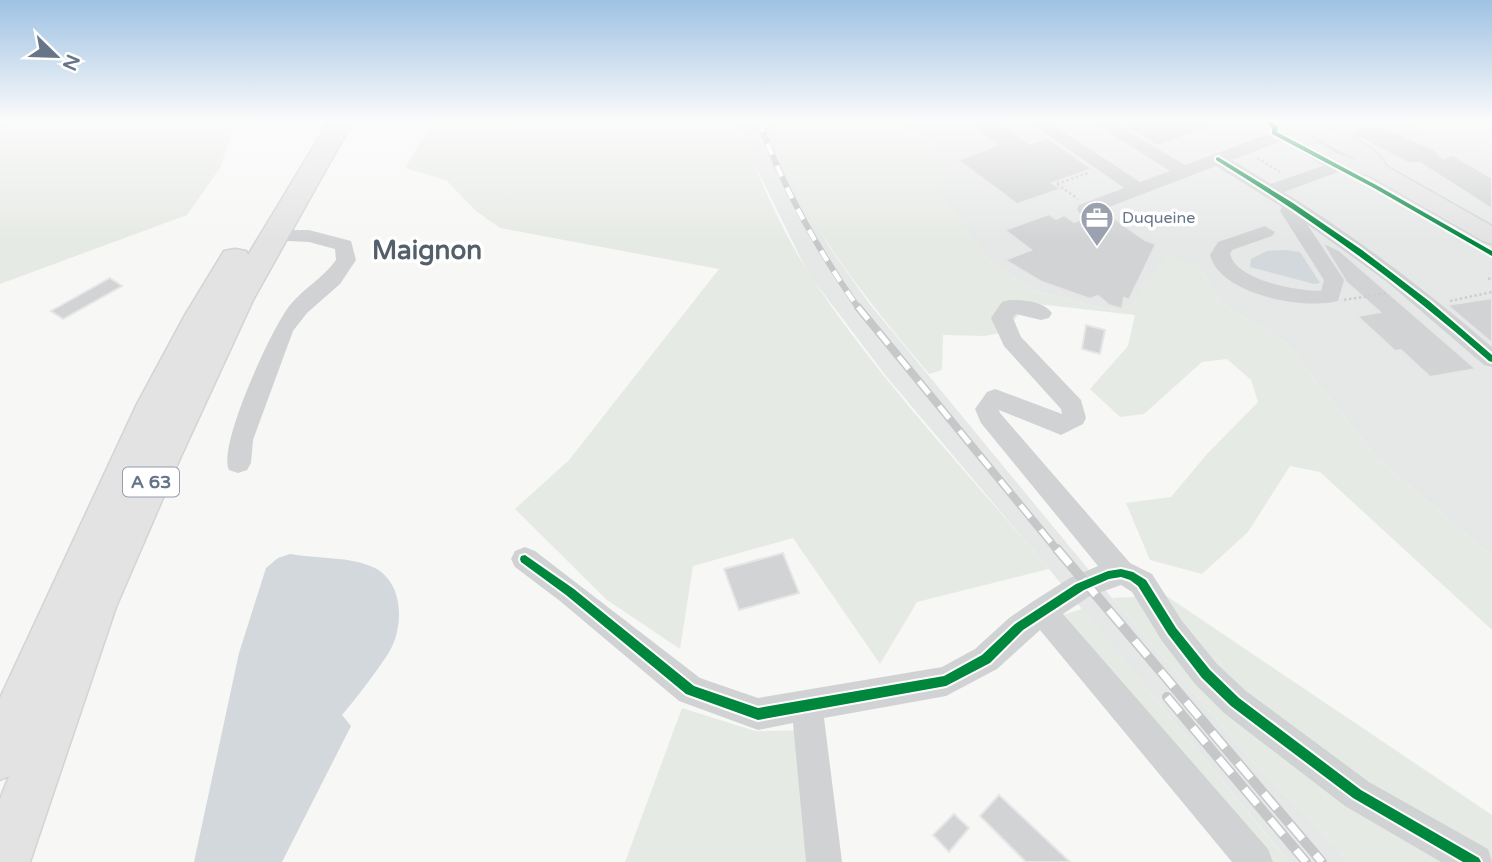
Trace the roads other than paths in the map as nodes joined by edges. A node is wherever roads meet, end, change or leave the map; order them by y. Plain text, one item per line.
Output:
1 (296, 161) edge
2 (318, 161) edge
3 (1096, 161) edge
4 (1166, 161) edge
5 (1212, 161) edge
6 (1222, 161) edge
7 (1338, 161) edge
8 (1373, 161) edge
9 (1343, 164) junction
10 (1373, 168) junction
11 (1184, 172) junction
12 (1138, 189) junction
13 (1272, 190) junction
14 (1085, 206) road end
15 (1297, 206) junction
16 (1265, 232) dead end
17 (274, 236) junction
18 (1492, 236) edge
19 (1041, 313) dead end
20 (1492, 359) edge
21 (238, 463) dead end
22 (525, 559) dead end
23 (1121, 573) junction
24 (1042, 611) junction
25 (807, 706) junction
26 (0, 755) edge
27 (3, 862) edge
28 (824, 862) edge
29 (1255, 862) edge
30 (1475, 862) edge

1 - 26 highway, A 63
2 - 17 highway, A 63
3 - 12 street
4 - 11 street
5 - 11 street
6 - 13 street
7 - 9 main road
8 - 10 main road
9 - 10 main road
9 - 13 street
10 - 18 main road
11 - 12 street
12 - 14 street
13 - 15 street
15 - 16 street
15 - 20 street
17 - 21 street
17 - 27 highway, A 63
19 - 23 street
22 - 25 street
23 - 24 street
23 - 30 street
24 - 25 street
24 - 29 street
25 - 28 street

